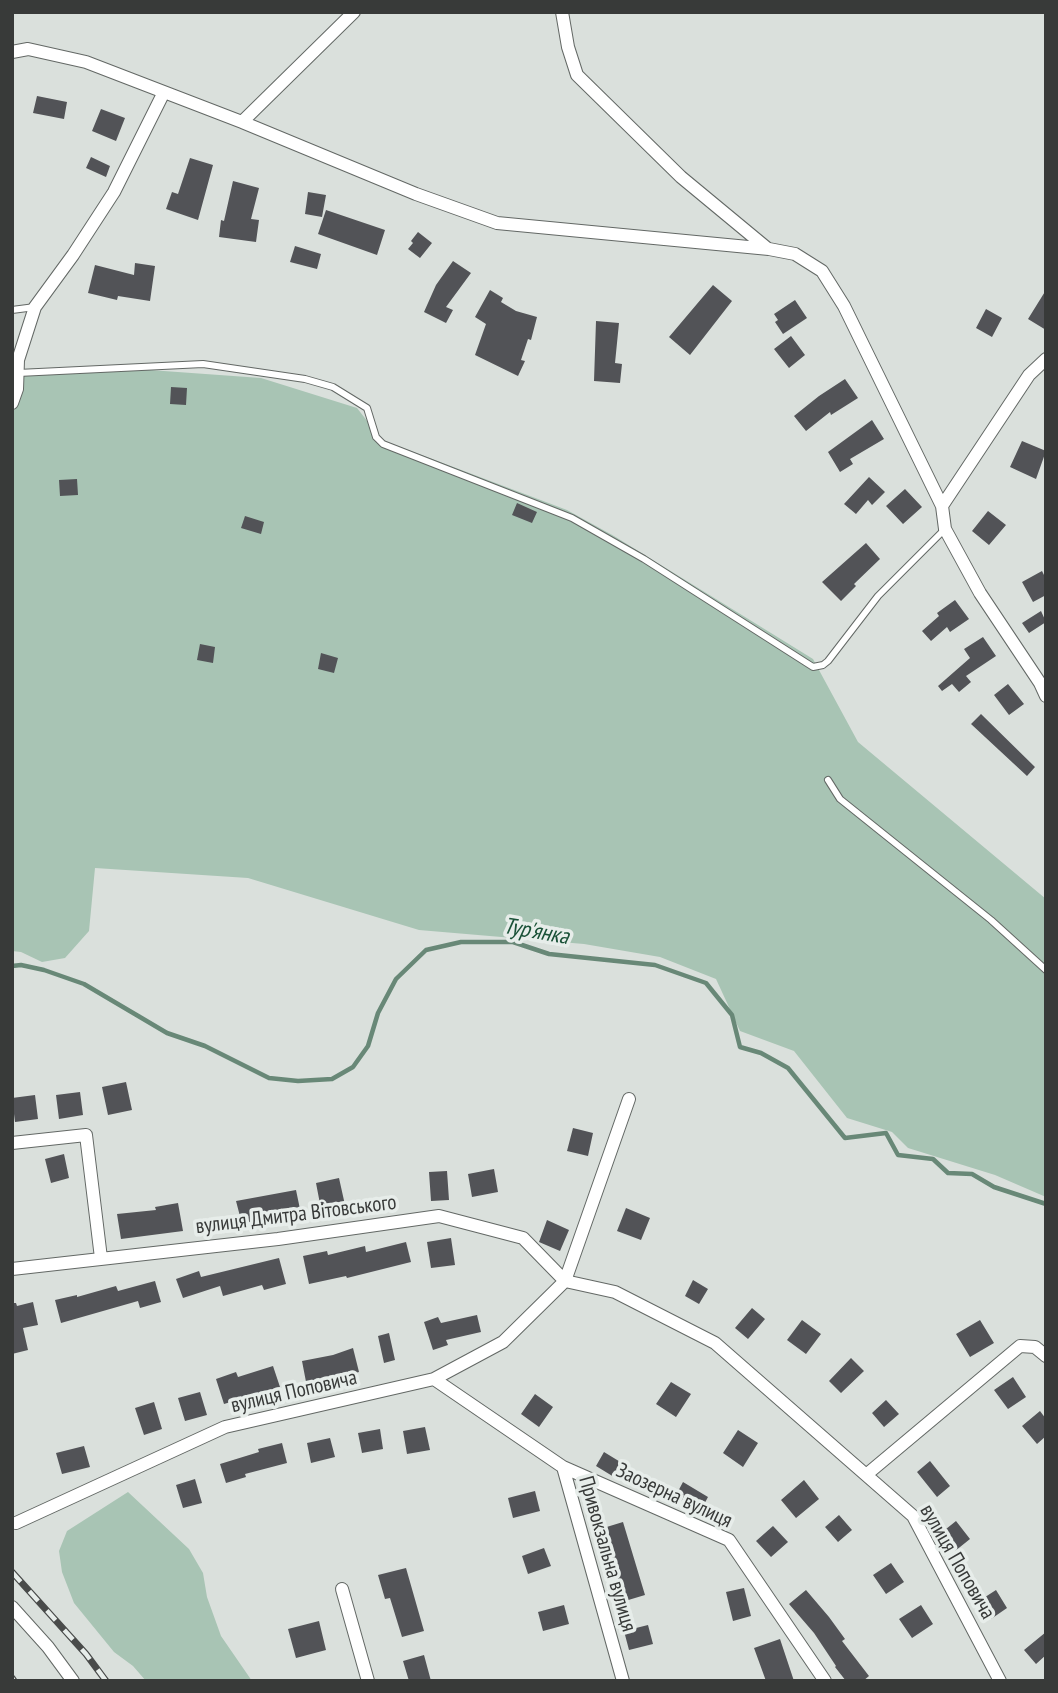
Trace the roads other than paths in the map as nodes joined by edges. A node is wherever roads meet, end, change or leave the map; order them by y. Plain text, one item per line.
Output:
1 (354, 12) edge
2 (562, 12) edge
3 (12, 52) edge
4 (164, 92) junction
5 (242, 122) junction
6 (769, 249) junction
7 (35, 307) junction
8 (12, 310) edge
9 (1046, 359) edge
10 (16, 366) edge
11 (12, 403) edge
12 (942, 506) junction
13 (945, 529) junction
14 (1046, 696) edge
15 (828, 780) dead end
16 (1046, 971) edge
17 (629, 1099) dead end
18 (12, 1143) edge
19 (101, 1258) junction
20 (12, 1269) edge
21 (565, 1281) junction
22 (1046, 1356) edge
23 (434, 1379) junction
24 (563, 1467) junction
25 (866, 1475) junction
26 (16, 1523) dead end
27 (342, 1589) dead end
28 (12, 1607) edge
29 (73, 1681) edge
30 (368, 1681) edge
31 (623, 1681) edge
32 (825, 1681) edge
33 (1000, 1681) edge

1 - 5 street
2 - 6 street
3 - 4 street
4 - 5 street
4 - 7 street
5 - 6 street
6 - 12 street
7 - 8 lane
7 - 10 street
9 - 12 street
10 - 11 street
10 - 13 lane
12 - 13 street
13 - 14 street
15 - 16 lane
17 - 21 street, вулиця Поповича
18 - 19 street
19 - 20 street, вулиця Дмитра Вітовського
19 - 21 street, вулиця Дмитра Вітовського
21 - 23 street, вулиця Поповича
21 - 25 street, вулиця Поповича
22 - 25 street
23 - 24 street, Привокзальна вулиця
23 - 26 street, вулиця Поповича
24 - 31 street, Привокзальна вулиця
24 - 32 street, Заозерна вулиця
25 - 33 street, вулиця Поповича
27 - 30 street
28 - 29 street

